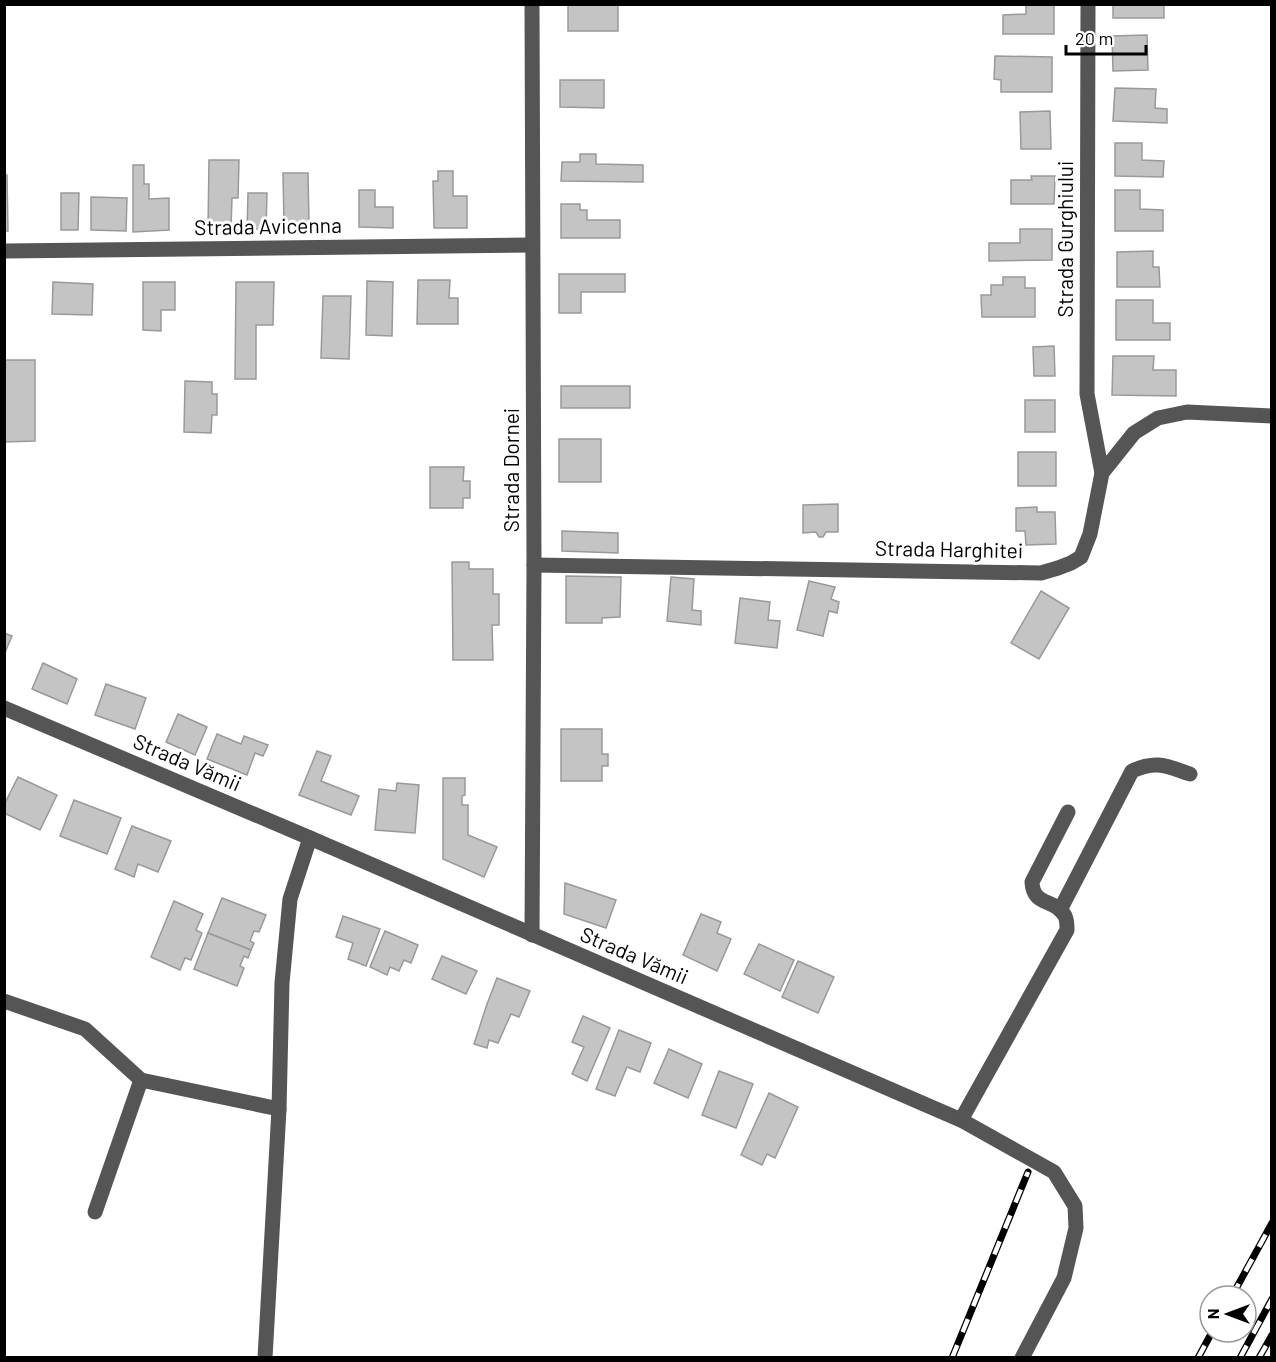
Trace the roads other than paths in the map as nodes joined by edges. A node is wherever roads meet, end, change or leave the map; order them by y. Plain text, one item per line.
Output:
1 (532, 4) edge
2 (1088, 4) edge
3 (532, 244) junction
4 (4, 252) edge
5 (1272, 416) edge
6 (1102, 473) junction
7 (534, 565) junction
8 (4, 708) edge
9 (1190, 774) dead end
10 (1068, 812) dead end
11 (310, 838) junction
12 (1060, 910) junction
13 (532, 935) junction
14 (4, 1001) edge
15 (141, 1080) junction
16 (279, 1109) junction
17 (961, 1120) junction
18 (95, 1212) dead end
19 (266, 1358) edge
20 (1022, 1358) edge

1 - 3 street, Strada Dornei
2 - 6 street, Strada Gurghiului
3 - 4 street, Strada Avicenna
3 - 7 street, Strada Dornei
5 - 6 street, Strada Harghitei
6 - 7 street, Strada Harghitei
7 - 13 street, Strada Dornei
8 - 11 street, Strada Vămii
9 - 12 street
10 - 12 street
11 - 13 street, Strada Vămii
11 - 16 street
12 - 17 street
13 - 17 street, Strada Vămii
14 - 15 street
15 - 16 street
15 - 18 street
16 - 19 street
17 - 20 street, Strada Vămii

